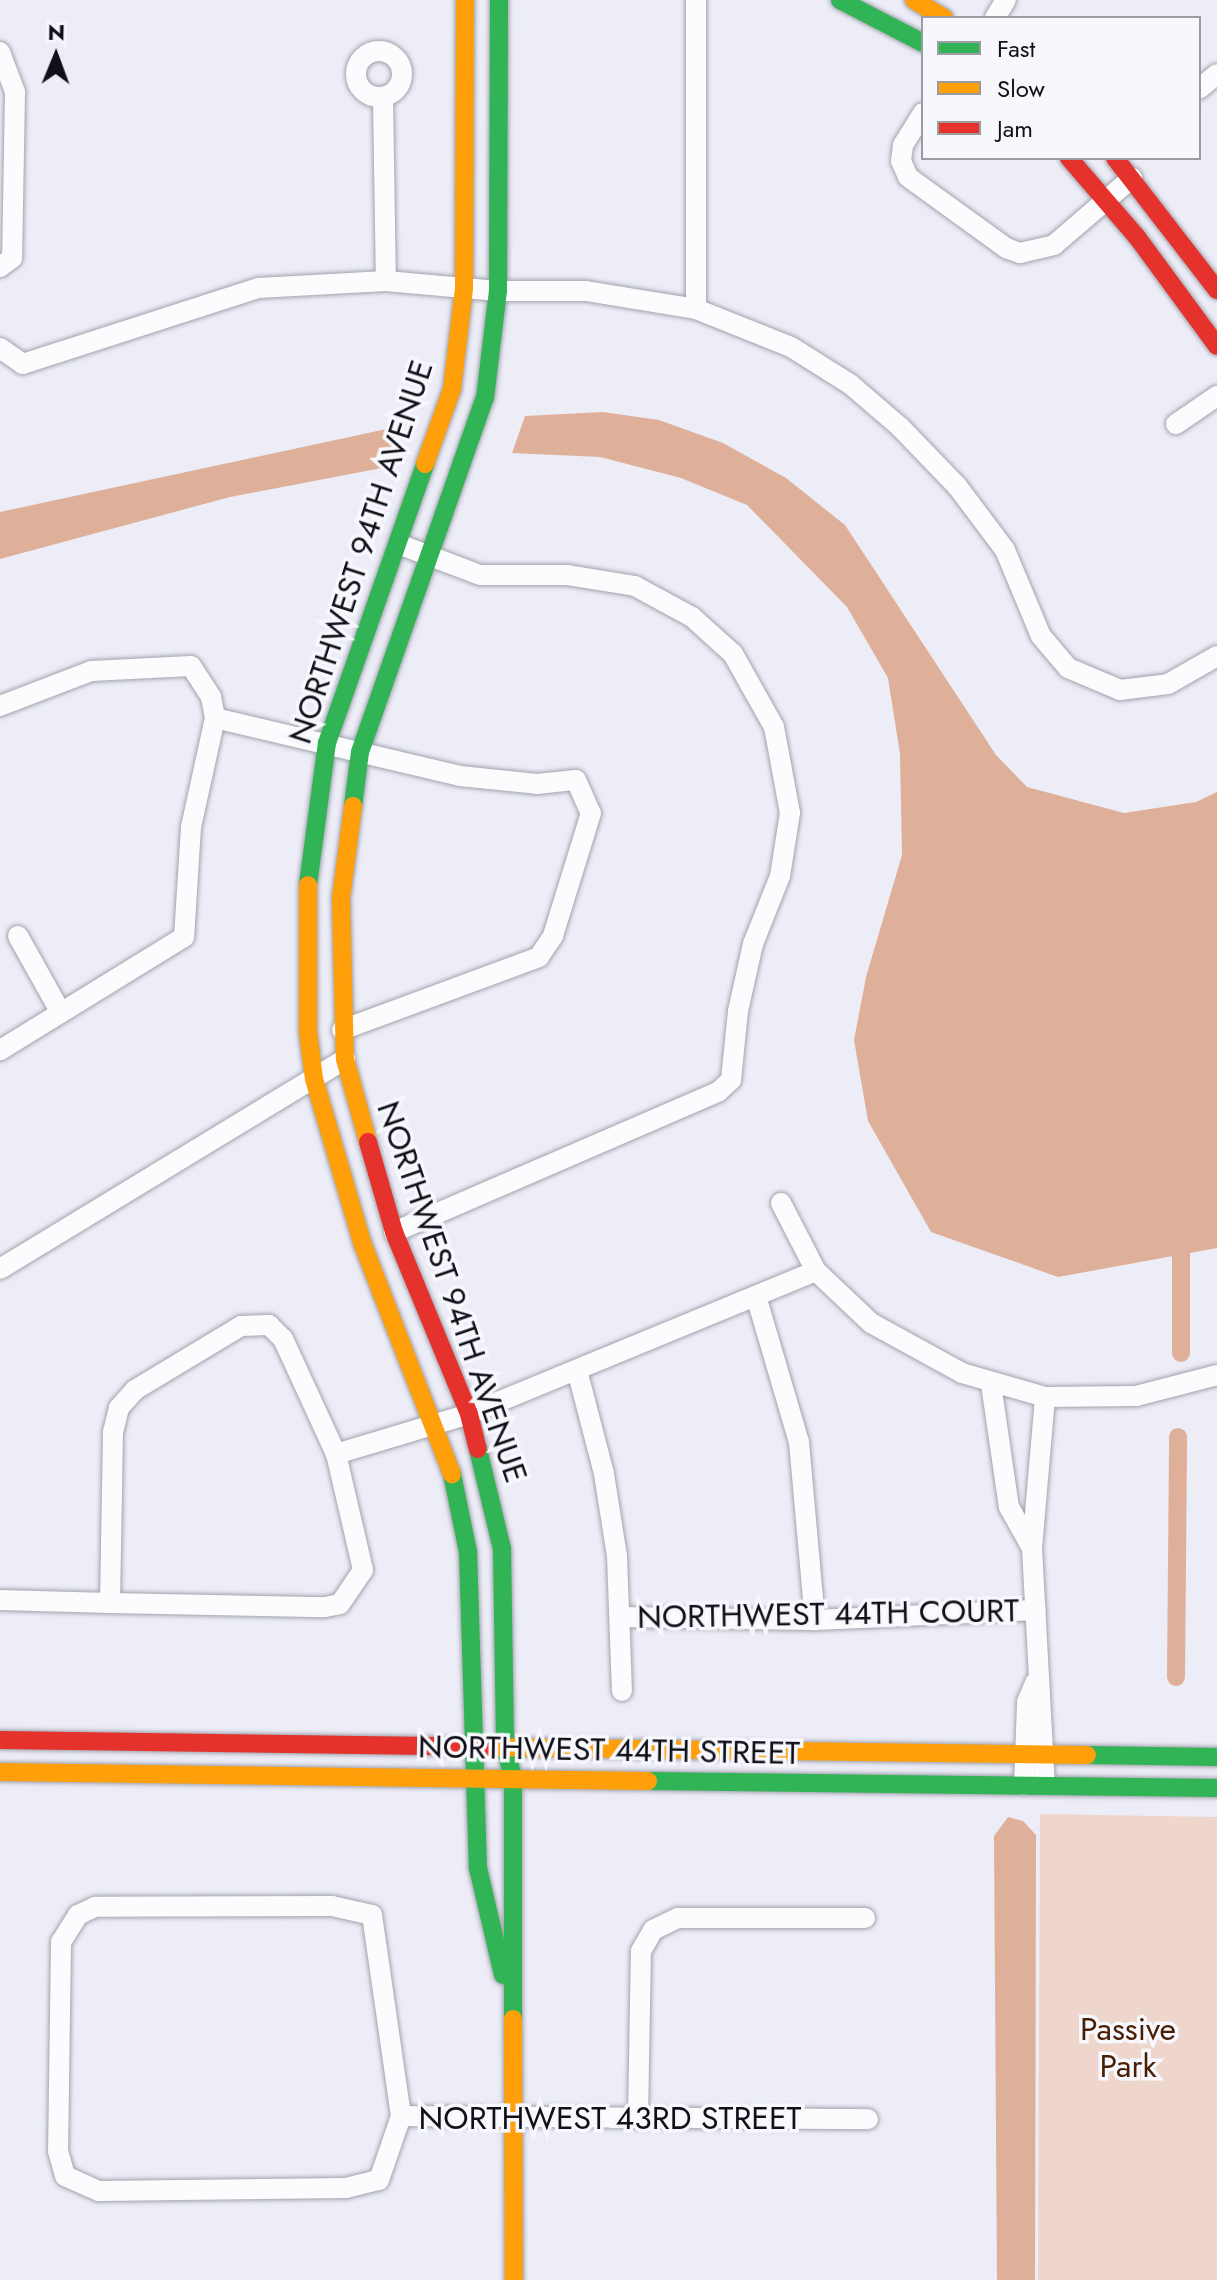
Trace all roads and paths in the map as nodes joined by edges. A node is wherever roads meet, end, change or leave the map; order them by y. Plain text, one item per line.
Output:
1 (465, 0) edge
2 (499, 0) edge
3 (696, 0) edge
4 (840, 0) edge
5 (914, 0) edge
6 (941, 16) edge
7 (921, 42) edge
8 (0, 52) edge
9 (1217, 74) edge
10 (1201, 87) edge
11 (383, 97) dead end
12 (921, 116) edge
13 (1071, 160) edge
14 (1117, 160) edge
15 (1132, 178) junction
16 (1107, 198) junction
17 (0, 267) edge
18 (386, 281) junction
19 (464, 288) junction
20 (1217, 290) edge
21 (498, 291) junction
22 (696, 309) junction
23 (1217, 346) edge
24 (0, 348) edge
25 (1217, 396) edge
26 (1176, 424) dead end
27 (401, 545) junction
28 (432, 559) junction
29 (1217, 656) edge
30 (0, 706) edge
31 (215, 718) junction
32 (327, 743) junction
33 (360, 752) junction
34 (18, 936) dead end
35 (60, 1011) junction
36 (342, 1030) junction
37 (0, 1050) edge
38 (345, 1059) junction
39 (314, 1079) junction
40 (781, 1203) dead end
41 (394, 1232) junction
42 (0, 1269) edge
43 (816, 1271) junction
44 (756, 1296) junction
45 (577, 1370) junction
46 (1217, 1375) edge
47 (991, 1384) junction
48 (1045, 1397) junction
49 (469, 1414) junction
50 (438, 1424) junction
51 (336, 1454) junction
52 (1032, 1548) junction
53 (0, 1600) edge
54 (110, 1603) junction
55 (1036, 1610) junction
56 (620, 1617) junction
57 (815, 1620) junction
58 (622, 1691) dead end
59 (0, 1740) edge
60 (472, 1746) junction
61 (505, 1746) junction
62 (1034, 1754) junction
63 (1217, 1757) edge
64 (0, 1772) edge
65 (473, 1779) junction
66 (513, 1779) junction
67 (1034, 1785) junction
68 (1217, 1788) edge
69 (865, 1918) dead end
70 (513, 2002) junction
71 (401, 2116) junction
72 (638, 2119) junction
73 (868, 2119) dead end
74 (513, 2120) junction
75 (514, 2280) edge

1 - 19 street, NORTHWEST 94TH AVENUE
2 - 21 street, NORTHWEST 94TH AVENUE
3 - 22 street
4 - 7 street
5 - 6 street
8 - 17 street
9 - 10 street
11 - 18 street
12 - 16 street
13 - 16 street
14 - 15 street
15 - 16 street
15 - 20 street
16 - 23 street
18 - 19 street
18 - 24 street
19 - 21 street
19 - 27 street, NORTHWEST 94TH AVENUE
21 - 22 street
21 - 28 street, NORTHWEST 94TH AVENUE
22 - 29 street
25 - 26 street
27 - 28 street
27 - 32 street, NORTHWEST 94TH AVENUE
28 - 33 street, NORTHWEST 94TH AVENUE
28 - 41 street
30 - 31 street
31 - 32 street
31 - 35 street
32 - 33 street
32 - 39 street, NORTHWEST 94TH AVENUE
33 - 36 street, NORTHWEST 94TH AVENUE
33 - 36 street
34 - 35 street
35 - 37 street
36 - 38 street, NORTHWEST 94TH AVENUE
38 - 39 street
38 - 41 street, NORTHWEST 94TH AVENUE
39 - 42 street
39 - 50 street, NORTHWEST 94TH AVENUE
40 - 43 street
41 - 49 street, NORTHWEST 94TH AVENUE
43 - 44 street
43 - 47 street
44 - 45 street
44 - 57 street
45 - 49 street
45 - 56 street
46 - 48 street
47 - 48 street
47 - 52 street
48 - 52 street
49 - 50 street
49 - 61 street, NORTHWEST 94TH AVENUE
50 - 51 street
50 - 60 street, NORTHWEST 94TH AVENUE
51 - 54 street
51 - 54 street
52 - 55 street
53 - 54 street
55 - 57 street, NORTHWEST 44TH COURT
55 - 62 street
56 - 57 street, NORTHWEST 44TH COURT
56 - 58 street
59 - 60 street, NORTHWEST 44TH STREET
60 - 61 street, NORTHWEST 44TH STREET
60 - 65 street, NORTHWEST 94TH AVENUE
61 - 62 street, NORTHWEST 44TH STREET
61 - 66 street, NORTHWEST 94TH AVENUE
62 - 63 street, NORTHWEST 44TH STREET
62 - 67 street
64 - 65 street, NORTHWEST 44TH STREET
65 - 66 street, NORTHWEST 44TH STREET
65 - 70 street, NORTHWEST 94TH AVENUE
66 - 67 street, NORTHWEST 44TH STREET
66 - 70 street, NORTHWEST 94TH AVENUE
67 - 68 street, NORTHWEST 44TH STREET
69 - 72 street
70 - 74 street, NORTHWEST 94TH AVENUE
71 - 71 street, NORTHWEST 43RD STREET
71 - 74 street, NORTHWEST 43RD STREET
72 - 73 street, NORTHWEST 43RD STREET
72 - 74 street, NORTHWEST 43RD STREET
74 - 75 street, NORTHWEST 94TH AVENUE

